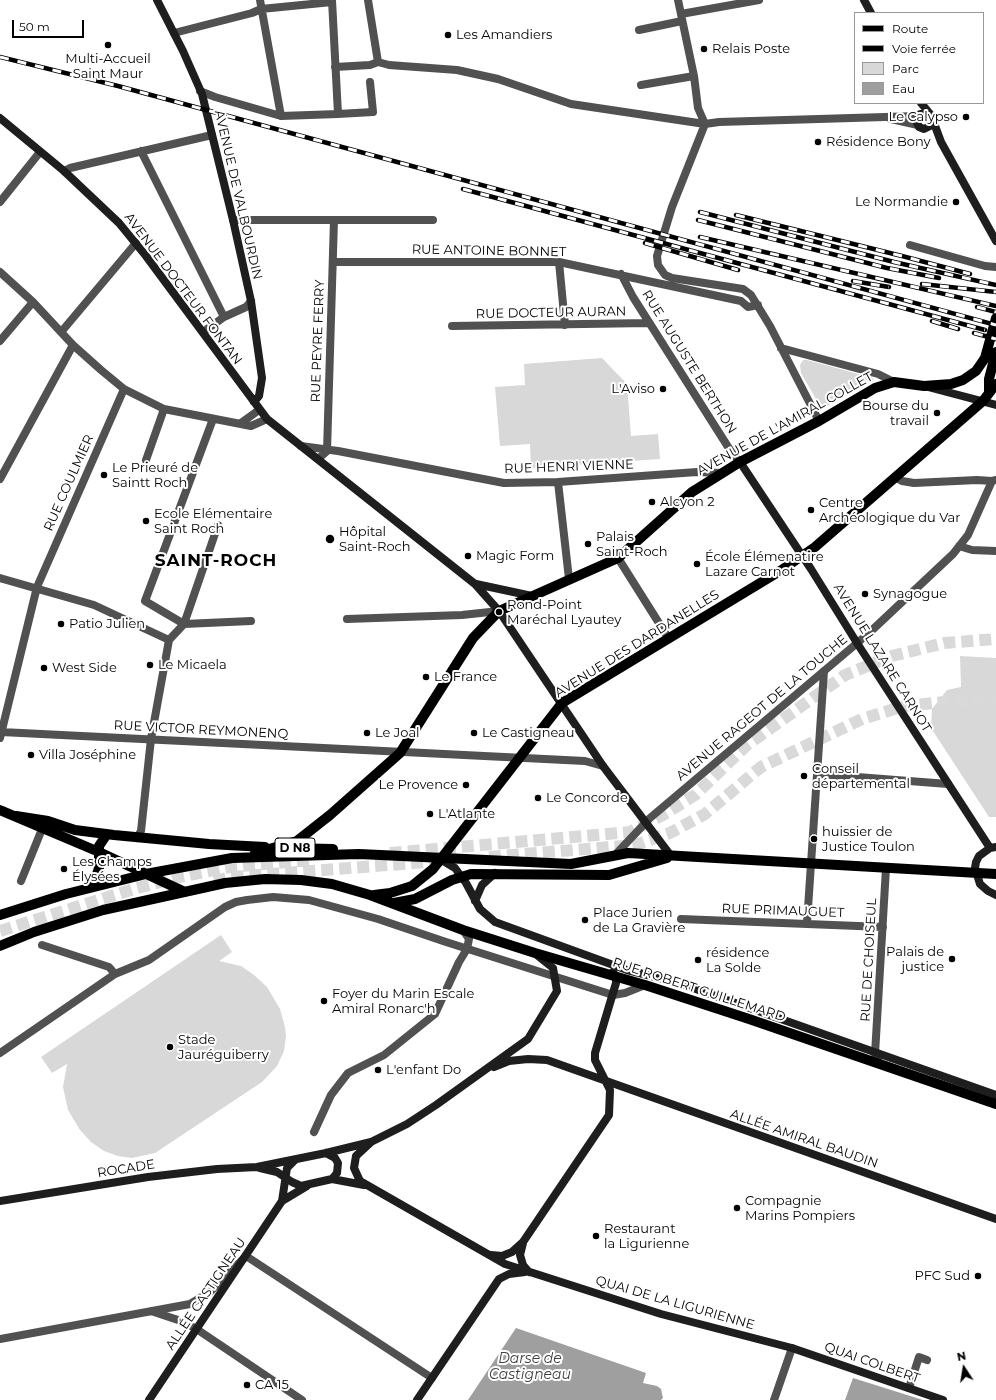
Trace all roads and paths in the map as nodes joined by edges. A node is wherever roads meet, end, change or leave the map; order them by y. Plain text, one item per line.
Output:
1 (157, 0) edge
2 (260, 0) edge
3 (368, 0) edge
4 (678, 0) edge
5 (759, 0) edge
6 (864, 0) edge
7 (332, 1) edge
8 (734, 2) edge
9 (261, 9) junction
10 (870, 12) edge
11 (682, 17) junction
12 (639, 30) dead end
13 (174, 33) junction
14 (378, 62) junction
15 (335, 67) junction
16 (694, 76) junction
17 (370, 82) dead end
18 (641, 86) dead end
19 (201, 93) junction
20 (918, 104) edge
21 (922, 104) edge
22 (338, 114) junction
23 (929, 114) junction
24 (919, 115) junction
25 (281, 116) junction
26 (880, 117) junction
27 (1, 120) edge
28 (932, 122) junction
29 (705, 124) junction
30 (921, 127) junction
31 (211, 131) junction
32 (941, 142) junction
33 (141, 151) junction
34 (40, 152) junction
35 (64, 171) junction
36 (0, 202) edge
37 (233, 220) junction
38 (334, 220) junction
39 (433, 220) dead end
40 (996, 241) edge
41 (136, 243) junction
42 (910, 245) dead end
43 (333, 262) junction
44 (559, 262) junction
45 (996, 267) edge
46 (0, 272) edge
47 (621, 274) junction
48 (251, 301) junction
49 (33, 302) junction
50 (758, 305) junction
51 (224, 317) junction
52 (996, 318) edge
53 (649, 323) junction
54 (564, 325) junction
55 (452, 326) dead end
56 (62, 331) junction
57 (203, 332) junction
58 (0, 341) edge
59 (73, 345) junction
60 (781, 348) junction
61 (996, 352) edge
62 (894, 382) junction
63 (992, 382) edge
64 (924, 386) junction
65 (124, 388) junction
66 (983, 401) junction
67 (254, 402) junction
68 (996, 405) edge
69 (164, 409) junction
70 (259, 410) junction
71 (213, 418) junction
72 (267, 419) junction
73 (819, 421) junction
74 (241, 423) junction
75 (301, 446) junction
76 (327, 451) junction
77 (318, 459) junction
78 (146, 460) dead end
79 (740, 462) junction
80 (722, 473) junction
81 (895, 477) junction
82 (0, 479) edge
83 (994, 480) edge
84 (558, 482) junction
85 (218, 525) dead end
86 (959, 546) junction
87 (996, 551) edge
88 (802, 556) junction
89 (618, 558) junction
90 (0, 578) edge
91 (570, 579) junction
92 (475, 584) junction
93 (37, 587) junction
94 (532, 596) junction
95 (499, 611) junction
96 (347, 619) dead end
97 (251, 621) dead end
98 (184, 624) junction
99 (669, 639) junction
100 (170, 640) junction
101 (857, 644) junction
102 (824, 671) junction
103 (562, 703) junction
104 (1, 735) edge
105 (151, 739) junction
106 (400, 753) junction
107 (520, 758) junction
108 (603, 766) junction
109 (818, 774) junction
110 (948, 784) junction
111 (0, 810) edge
112 (16, 816) junction
113 (644, 823) junction
114 (42, 829) junction
115 (107, 834) junction
116 (137, 838) junction
117 (279, 848) junction
118 (993, 848) edge
119 (99, 852) junction
120 (360, 854) junction
121 (615, 855) junction
122 (671, 856) junction
123 (232, 858) junction
124 (440, 859) junction
125 (812, 864) junction
126 (886, 868) junction
127 (495, 873) junction
128 (976, 873) junction
129 (146, 874) junction
130 (996, 874) edge
131 (462, 876) junction
132 (21, 881) dead end
133 (93, 887) junction
134 (185, 892) junction
135 (370, 895) junction
136 (996, 895) edge
137 (475, 901) junction
138 (393, 903) junction
139 (0, 915) edge
140 (681, 919) dead end
141 (807, 923) junction
142 (883, 927) junction
143 (463, 930) junction
144 (42, 945) dead end
145 (1, 947) edge
146 (468, 949) junction
147 (535, 953) junction
148 (608, 963) junction
149 (116, 974) junction
150 (555, 977) junction
151 (616, 977) junction
152 (644, 985) junction
153 (612, 995) junction
154 (0, 1053) edge
155 (875, 1054) junction
156 (864, 1058) junction
157 (883, 1065) junction
158 (484, 1071) junction
159 (606, 1080) junction
160 (996, 1095) edge
161 (996, 1104) edge
162 (314, 1132) dead end
163 (371, 1142) junction
164 (326, 1153) junction
165 (296, 1160) junction
166 (257, 1167) junction
167 (286, 1177) junction
168 (332, 1179) junction
169 (309, 1185) junction
170 (368, 1186) junction
171 (0, 1201) edge
172 (282, 1201) junction
173 (996, 1219) edge
174 (523, 1242) junction
175 (488, 1254) junction
176 (246, 1256) junction
177 (508, 1265) junction
178 (530, 1272) junction
179 (499, 1279) junction
180 (151, 1311) junction
181 (196, 1329) junction
182 (0, 1339) edge
183 (792, 1348) junction
184 (927, 1360) dead end
185 (432, 1378) junction
186 (909, 1388) junction
187 (148, 1400) edge
188 (302, 1400) edge
189 (417, 1400) edge
190 (774, 1400) edge
191 (943, 1400) edge

1 - 13 street, AVENUE DE VALBOURDIN
2 - 9 street
3 - 14 street
4 - 11 street
5 - 8 street
6 - 10 street
7 - 9 street
7 - 15 street
8 - 11 street
9 - 13 street
9 - 25 street
11 - 12 street
11 - 16 street
13 - 19 street, AVENUE DE VALBOURDIN
14 - 15 street
14 - 29 street
15 - 22 street
16 - 18 street
16 - 29 street
17 - 22 street
19 - 25 street
19 - 31 street, AVENUE DE VALBOURDIN
20 - 24 street
21 - 23 street
22 - 25 street
23 - 24 street
23 - 28 street
24 - 26 street
24 - 30 street
26 - 29 street
26 - 30 street
27 - 34 street, AVENUE DOCTEUR FONTAN
28 - 30 street
28 - 32 street
29 - 50 street
30 - 32 street
31 - 33 street
31 - 37 street, AVENUE DE VALBOURDIN
32 - 40 street
33 - 35 street
33 - 51 street
34 - 35 street, AVENUE DOCTEUR FONTAN
34 - 36 street
35 - 41 street, AVENUE DOCTEUR FONTAN
37 - 38 street
37 - 48 street, AVENUE DE VALBOURDIN
38 - 39 street
38 - 43 street, RUE PEYRE FERRY
41 - 56 street
41 - 57 street, AVENUE DOCTEUR FONTAN
42 - 45 street
43 - 44 street, RUE ANTOINE BONNET
43 - 76 street, RUE PEYRE FERRY
44 - 47 street, RUE ANTOINE BONNET
44 - 54 street
46 - 49 street
47 - 50 street, RUE ANTOINE BONNET
47 - 53 street, RUE AUGUSTE BERTHON
48 - 51 street
48 - 67 street, AVENUE DE VALBOURDIN
49 - 56 street
49 - 58 street
50 - 60 street
51 - 57 street
52 - 64 main road
53 - 54 street, RUE DOCTEUR AURAN
53 - 79 street, RUE AUGUSTE BERTHON
54 - 55 street, RUE DOCTEUR AURAN
56 - 59 street
57 - 67 street, AVENUE DOCTEUR FONTAN
59 - 65 street
59 - 82 street
60 - 62 street
60 - 73 street
61 - 63 main road
62 - 64 main road
62 - 73 main road, AVENUE DE L'AMIRAL COLLET
63 - 66 main road, AVENUE DES DARDANELLES
64 - 66 street
65 - 69 street
65 - 93 street, RUE COULMIER
66 - 68 street
66 - 81 main road, AVENUE DES DARDANELLES
67 - 70 street, AVENUE DOCTEUR FONTAN
69 - 71 street
69 - 78 street
70 - 72 street, AVENUE DOCTEUR FONTAN
70 - 74 street
71 - 74 street
71 - 98 street
72 - 74 street
72 - 75 street, AVENUE DOCTEUR FONTAN
73 - 79 main road, AVENUE DE L'AMIRAL COLLET
75 - 76 street, RUE HENRI VIENNE
75 - 77 street, AVENUE DOCTEUR FONTAN
76 - 77 street
76 - 84 street, RUE HENRI VIENNE
77 - 92 street, AVENUE DOCTEUR FONTAN
79 - 80 main road, AVENUE DE L'AMIRAL COLLET
79 - 88 street, AVENUE LAZARE CARNOT
80 - 84 street, RUE HENRI VIENNE
80 - 89 main road, AVENUE DE L'AMIRAL COLLET
81 - 83 street
81 - 88 main road, AVENUE DES DARDANELLES
83 - 86 street, AVENUE RAGEOT DE LA TOUCHE
84 - 91 street
85 - 98 street
86 - 87 street
86 - 101 street, AVENUE RAGEOT DE LA TOUCHE
88 - 99 main road, AVENUE DES DARDANELLES
88 - 101 street, AVENUE LAZARE CARNOT
89 - 91 main road, AVENUE DE L'AMIRAL COLLET
89 - 99 street
90 - 93 street
91 - 94 main road, AVENUE DE L'AMIRAL COLLET
92 - 94 street
92 - 95 street, AVENUE DOCTEUR FONTAN
93 - 100 street
93 - 104 street, RUE COULMIER
94 - 95 main road
95 - 96 street
95 - 103 street, AVENUE DOCTEUR FONTAN
95 - 106 main road
97 - 98 street
98 - 100 street
99 - 103 main road, AVENUE DES DARDANELLES
100 - 105 street
101 - 102 street, AVENUE RAGEOT DE LA TOUCHE
101 - 110 street, AVENUE LAZARE CARNOT
102 - 109 street
102 - 113 street, AVENUE RAGEOT DE LA TOUCHE
103 - 107 main road, AVENUE DES DARDANELLES
103 - 108 street, AVENUE DOCTEUR FONTAN
104 - 105 street, RUE VICTOR REYMONENQ
105 - 106 street, RUE VICTOR REYMONENQ
105 - 116 street
106 - 107 street, RUE VICTOR REYMONENQ
106 - 117 main road
107 - 108 street, RUE VICTOR REYMONENQ
107 - 124 main road, AVENUE DES DARDANELLES
108 - 113 street, AVENUE DOCTEUR FONTAN
109 - 110 street
109 - 125 street
110 - 118 street, AVENUE LAZARE CARNOT
111 - 112 main road, D N8
112 - 114 main road, D N8
112 - 115 main road, D N8
113 - 121 street, AVENUE RAGEOT DE LA TOUCHE
113 - 122 street, AVENUE DOCTEUR FONTAN
114 - 119 main road, D N8
114 - 132 street
115 - 116 main road, D N8
115 - 119 main road
116 - 117 main road, D N8
117 - 120 main road, D N8
117 - 123 main road
118 - 128 street
119 - 129 main road, D N8
119 - 133 main road
120 - 123 main road
120 - 124 main road
121 - 122 main road
121 - 124 main road
122 - 125 main road
122 - 127 main road
123 - 129 main road
124 - 131 street
124 - 135 main road, AVENUE DES DARDANELLES
125 - 126 main road
125 - 141 street
126 - 128 main road
126 - 142 street, RUE DE CHOISEUL
127 - 131 main road
127 - 137 street
128 - 130 main road
128 - 136 street
129 - 133 main road
129 - 134 main road, D N8
131 - 137 street, RUE ROBERT GUILLEMARD
131 - 138 main road
133 - 139 main road
134 - 135 main road, RUE ROBERT GUILLEMARD
134 - 145 main road, RUE ROBERT GUILLEMARD
135 - 138 main road, RUE ROBERT GUILLEMARD
137 - 148 street, RUE ROBERT GUILLEMARD
138 - 143 main road, RUE ROBERT GUILLEMARD
140 - 141 street, RUE PRIMAUGUET
141 - 142 street, RUE PRIMAUGUET
142 - 155 street, RUE DE CHOISEUL
143 - 146 street
143 - 147 main road, RUE ROBERT GUILLEMARD
144 - 149 street
146 - 149 street
146 - 150 street
146 - 162 street
147 - 150 street
147 - 151 main road, RUE ROBERT GUILLEMARD
148 - 151 street
148 - 155 street, RUE ROBERT GUILLEMARD
149 - 154 street
150 - 153 street
150 - 158 street
151 - 152 main road, RUE ROBERT GUILLEMARD
151 - 153 street
152 - 153 street
152 - 156 main road, RUE ROBERT GUILLEMARD
153 - 159 street
155 - 156 street
155 - 157 street
155 - 160 street, RUE ROBERT GUILLEMARD
156 - 157 main road, RUE ROBERT GUILLEMARD
157 - 161 main road, RUE ROBERT GUILLEMARD
158 - 159 street, ALLÉE AMIRAL BAUDIN
158 - 163 street
159 - 173 street, ALLÉE AMIRAL BAUDIN
159 - 174 street
163 - 164 street
163 - 170 street
164 - 165 street
164 - 168 street
165 - 166 street
165 - 167 street
166 - 167 street
166 - 171 street, ROCADE
167 - 169 street
167 - 172 street
168 - 169 street
168 - 170 street
169 - 172 street
170 - 175 street, QUAI DE LA LIGURIENNE
172 - 176 street, ALLÉE CASTIGNEAU
174 - 175 street
174 - 177 street
174 - 178 street
175 - 177 street, QUAI DE LA LIGURIENNE
176 - 180 street
176 - 181 street, ALLÉE CASTIGNEAU
176 - 185 street
177 - 178 street, QUAI DE LA LIGURIENNE
177 - 179 street
178 - 179 street
178 - 183 street, QUAI DE LA LIGURIENNE
179 - 185 street
180 - 181 street
180 - 182 street
181 - 187 street, ALLÉE CASTIGNEAU
181 - 188 street
183 - 186 street, QUAI COLBERT
183 - 190 street
184 - 186 street
185 - 189 street
186 - 191 street, QUAI COLBERT

